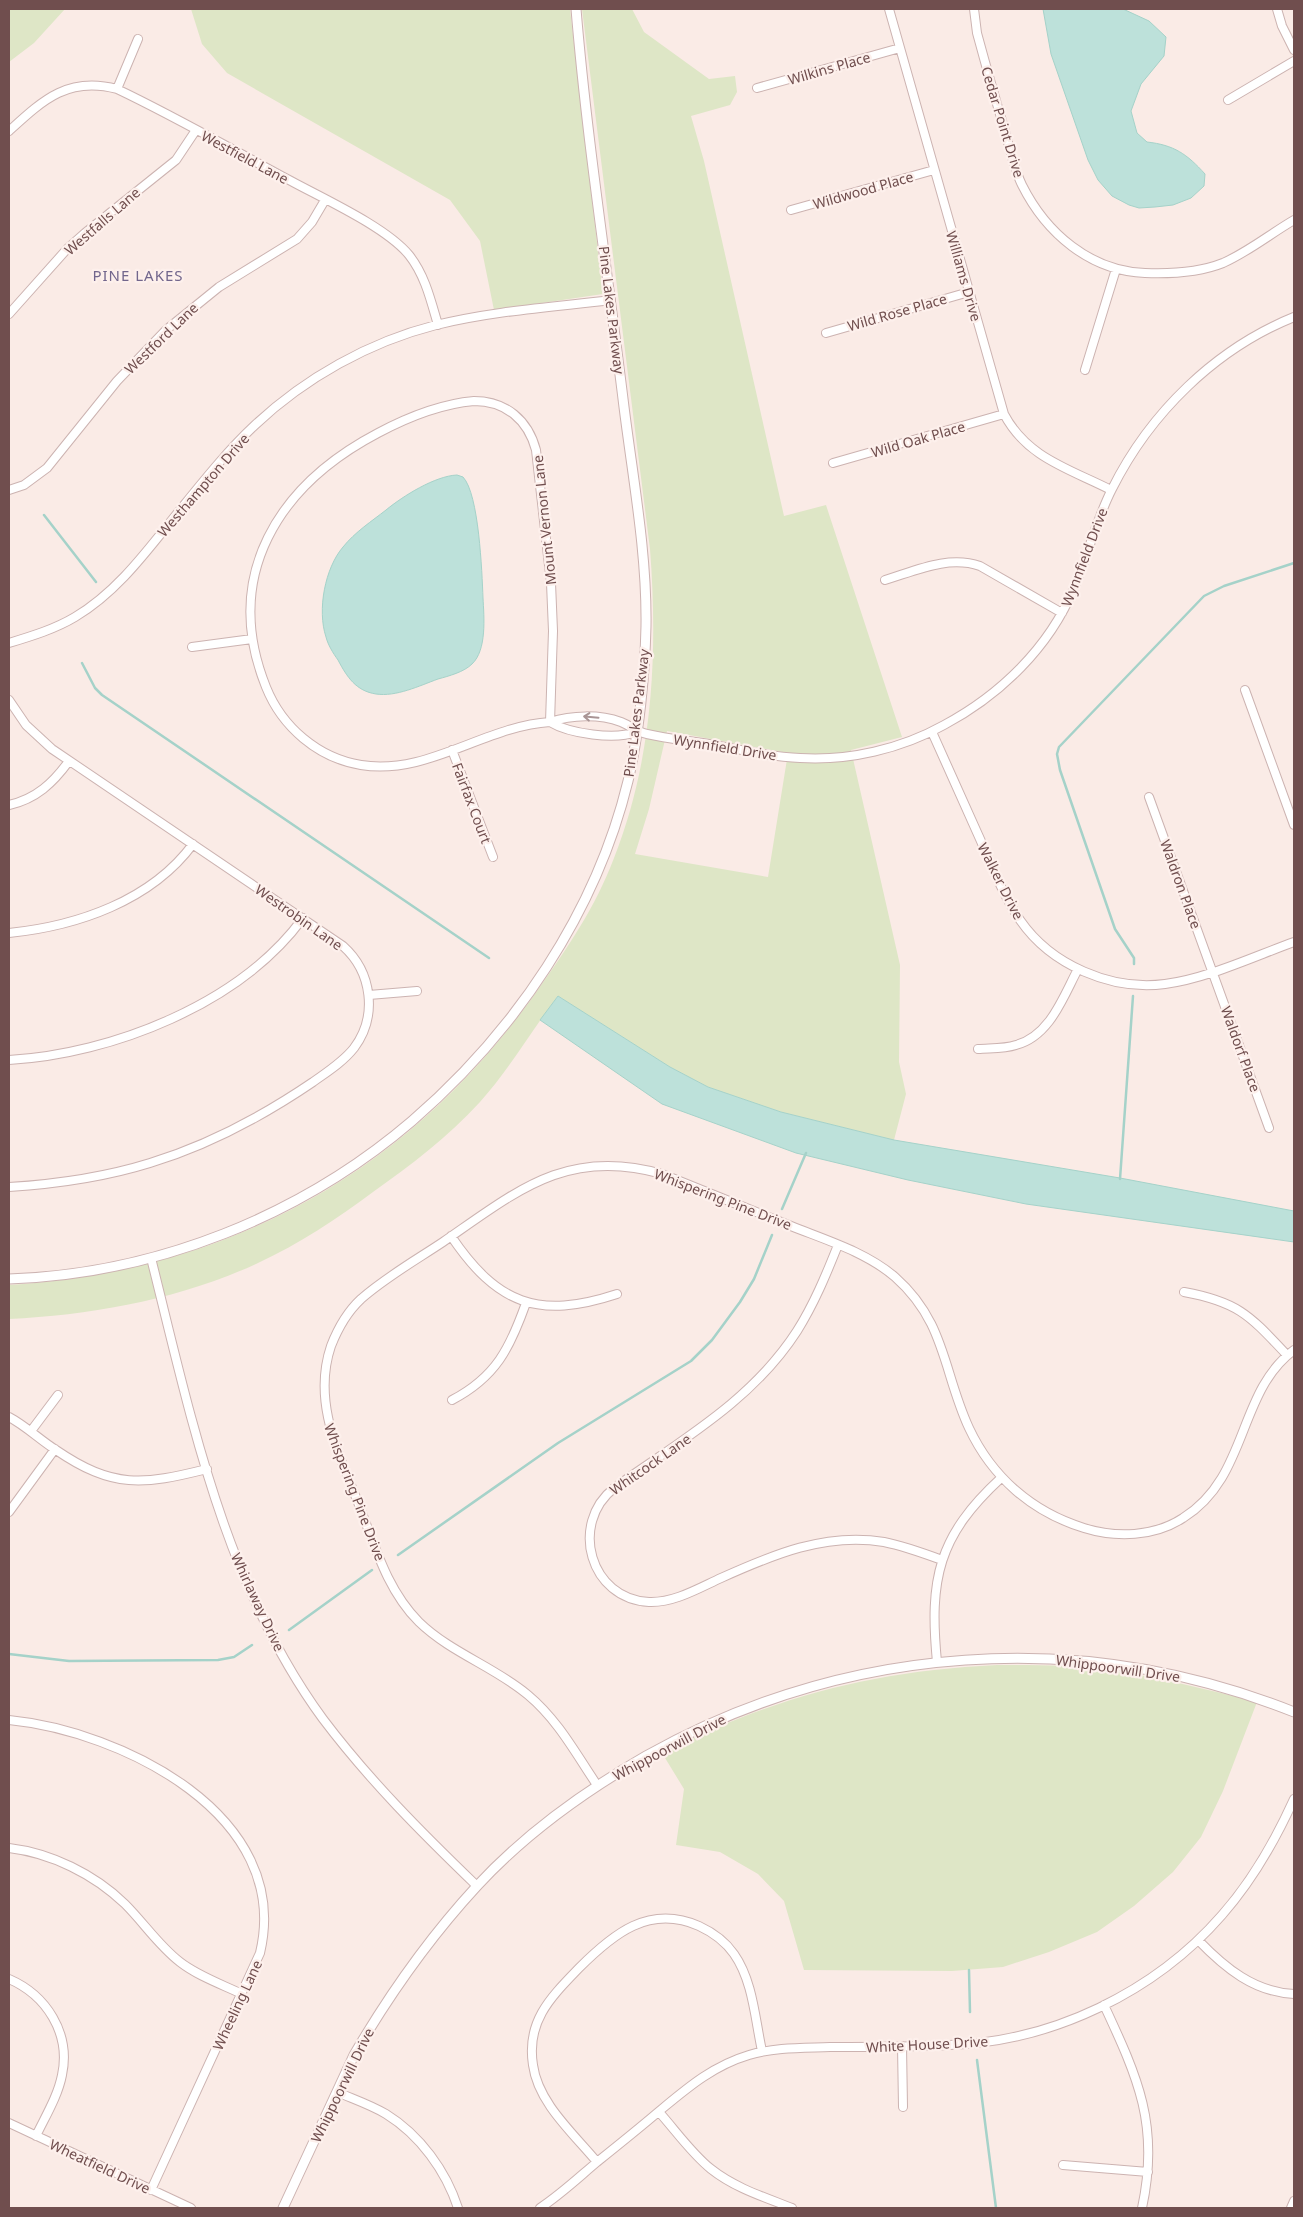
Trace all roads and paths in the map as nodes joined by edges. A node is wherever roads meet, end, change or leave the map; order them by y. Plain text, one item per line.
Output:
1 (576, 9) edge
2 (888, 9) edge
3 (974, 9) edge
4 (1277, 9) edge
5 (138, 39) dead end
6 (900, 48) junction
7 (1294, 50) edge
8 (1294, 61) edge
9 (757, 88) dead end
10 (117, 89) junction
11 (1228, 100) dead end
12 (196, 130) junction
13 (9, 131) edge
14 (934, 170) junction
15 (325, 200) junction
16 (791, 210) dead end
17 (1294, 220) edge
18 (1116, 269) junction
19 (969, 292) junction
20 (611, 300) junction
21 (9, 314) edge
22 (1294, 317) edge
23 (438, 325) junction
24 (826, 333) dead end
25 (1085, 370) dead end
26 (1004, 414) junction
27 (833, 463) dead end
28 (9, 490) edge
29 (1111, 490) junction
30 (885, 580) dead end
31 (1062, 613) junction
32 (252, 639) junction
33 (9, 643) edge
34 (192, 647) dead end
35 (1245, 690) dead end
36 (9, 700) edge
37 (550, 722) junction
38 (636, 732) junction
39 (932, 732) junction
40 (452, 750) junction
41 (69, 761) junction
42 (1149, 798) dead end
43 (9, 805) edge
44 (1294, 825) edge
45 (193, 844) junction
46 (493, 857) dead end
47 (303, 918) junction
48 (9, 933) edge
49 (1294, 942) edge
50 (1078, 969) junction
51 (1213, 971) junction
52 (417, 991) dead end
53 (369, 995) junction
54 (978, 1048) dead end
55 (9, 1060) edge
56 (1269, 1128) dead end
57 (9, 1187) edge
58 (451, 1236) junction
59 (838, 1245) junction
60 (151, 1258) junction
61 (9, 1279) edge
62 (1184, 1292) dead end
63 (617, 1294) dead end
64 (526, 1303) junction
65 (1294, 1350) edge
66 (1287, 1355) junction
67 (58, 1395) dead end
68 (452, 1400) dead end
69 (9, 1417) edge
70 (30, 1431) junction
71 (55, 1450) junction
72 (207, 1469) junction
73 (1001, 1478) junction
74 (9, 1512) edge
75 (942, 1560) junction
76 (937, 1662) junction
77 (1294, 1712) edge
78 (9, 1720) edge
79 (597, 1785) junction
80 (1294, 1799) edge
81 (9, 1848) edge
82 (477, 1886) junction
83 (1198, 1940) junction
84 (9, 1978) edge
85 (242, 1994) junction
86 (1294, 1994) edge
87 (1104, 2005) junction
88 (902, 2046) junction
89 (762, 2052) junction
90 (337, 2092) junction
91 (903, 2107) dead end
92 (659, 2112) junction
93 (9, 2123) edge
94 (36, 2136) junction
95 (597, 2162) junction
96 (1063, 2165) dead end
97 (1148, 2172) junction
98 (151, 2190) junction
99 (191, 2208) edge
100 (283, 2208) edge
101 (458, 2208) edge
102 (540, 2208) edge
103 (792, 2208) edge
104 (1142, 2208) edge

1 - 20 street, Pine Lakes Parkway
2 - 6 street, Williams Drive
3 - 18 street, Cedar Point Drive
4 - 7 street
5 - 10 street
6 - 9 street, Wilkins Place
6 - 14 street, Williams Drive
8 - 11 street
10 - 12 street, Westfield Lane
10 - 13 street, Westfield Lane
12 - 15 street, Westfield Lane
12 - 21 street, Westfalls Lane
14 - 16 street, Wildwood Place
14 - 19 street, Williams Drive
15 - 23 street, Westfield Lane
15 - 28 street, Westford Lane
17 - 18 street, Cedar Point Drive
18 - 25 street
19 - 24 street, Wild Rose Place
19 - 26 street, Williams Drive
20 - 23 street, Westhampton Drive
20 - 38 street, Pine Lakes Parkway
22 - 29 street, Wynnfield Drive
23 - 33 street, Westhampton Drive
26 - 27 street, Wild Oak Place
26 - 29 street, Williams Drive
29 - 31 street, Wynnfield Drive
30 - 31 street
31 - 39 street, Wynnfield Drive
32 - 34 street
32 - 37 street, Mount Vernon Lane
32 - 40 street, Mount Vernon Lane
35 - 44 street
36 - 41 street, Westrobin Lane
37 - 38 street
38 -> 37 street, Mount Vernon Lane
37 - 40 street, Mount Vernon Lane
38 - 39 street, Wynnfield Drive
38 - 60 street, Pine Lakes Parkway
39 - 50 street, Walker Drive
40 - 46 street, Fairfax Court
41 - 43 street
41 - 45 street, Westrobin Lane
42 - 51 street, Waldron Place
45 - 47 street, Westrobin Lane
45 - 48 street
47 - 53 street, Westrobin Lane
47 - 55 street
49 - 51 street, Walker Drive
50 - 51 street, Walker Drive
50 - 54 street
51 - 56 street, Waldorf Place
52 - 53 street
53 - 57 street, Westrobin Lane
58 - 59 street, Whispering Pine Drive
58 - 64 street
58 - 79 street, Whispering Pine Drive
59 - 73 street, Whispering Pine Drive
59 - 75 street, Whitcock Lane
60 - 61 street, Pine Lakes Parkway
60 - 72 street, Whirlaway Drive
62 - 66 street
63 - 64 street
64 - 68 street
65 - 66 street, Whispering Pine Drive
66 - 73 street, Whispering Pine Drive
67 - 70 street
69 - 70 street
70 - 71 street
71 - 72 street
71 - 74 street
72 - 82 street, Whirlaway Drive
73 - 75 street
75 - 76 street
76 - 77 street, Whippoorwill Drive
76 - 79 street, Whippoorwill Drive
78 - 85 street, Wheeling Lane
79 - 82 street, Whippoorwill Drive
80 - 83 street, White House Drive
81 - 85 street
82 - 90 street, Whippoorwill Drive
83 - 86 street
83 - 87 street, White House Drive
84 - 94 street
85 - 98 street, Wheeling Lane
87 - 88 street, White House Drive
87 - 97 street
88 - 89 street, White House Drive
88 - 91 street
89 - 92 street, White House Drive
89 - 95 street
90 - 100 street, Whippoorwill Drive
90 - 101 street
92 - 95 street, White House Drive
92 - 103 street
93 - 94 street, Wheatfield Drive
94 - 98 street, Wheatfield Drive
95 - 102 street, White House Drive
96 - 97 street
97 - 104 street
98 - 99 street, Wheatfield Drive

